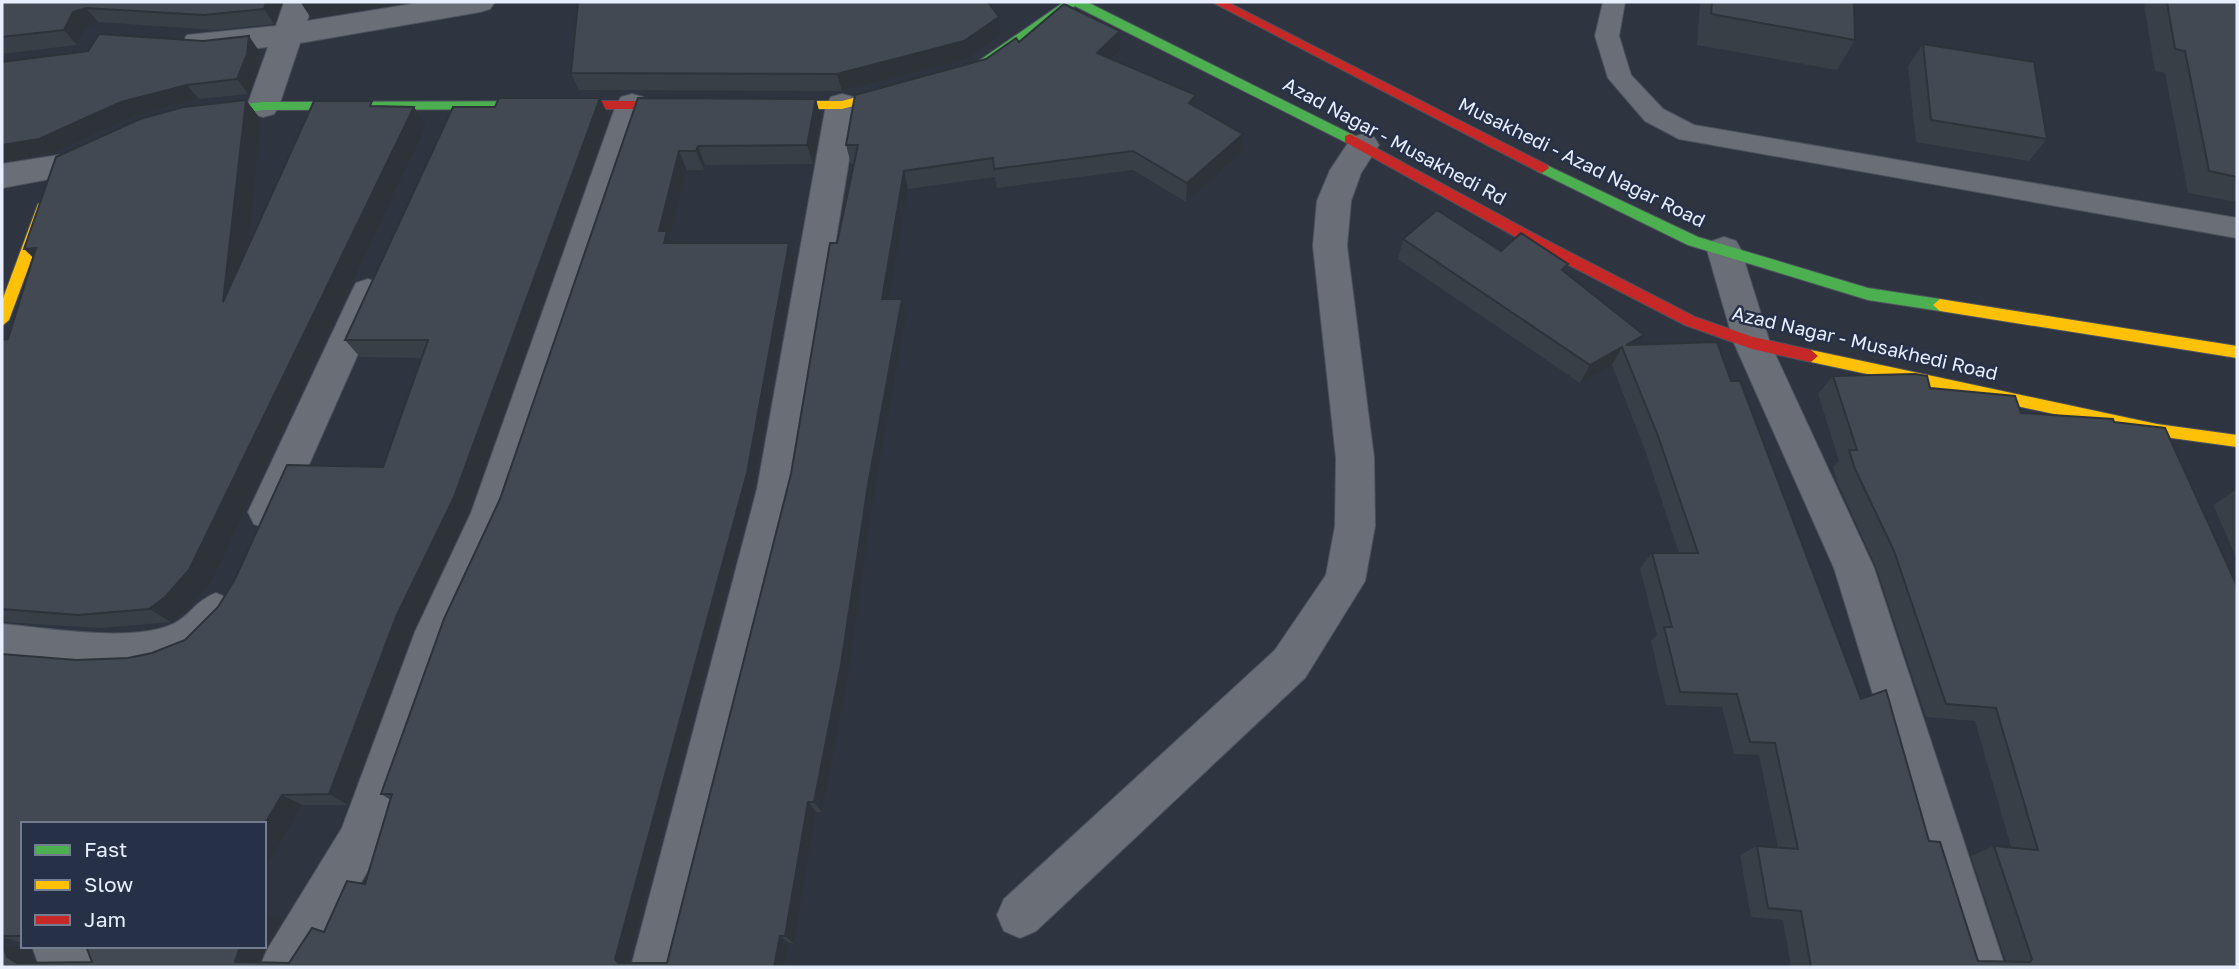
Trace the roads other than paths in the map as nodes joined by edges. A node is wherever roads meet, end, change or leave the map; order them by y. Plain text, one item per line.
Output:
1 (299, 2) edge
2 (480, 2) edge
3 (1072, 2) edge
4 (1078, 2) edge
5 (1218, 2) edge
6 (1614, 2) edge
7 (286, 35) junction
8 (177, 40) edge
9 (953, 76) edge
10 (916, 85) edge
11 (632, 105) junction
12 (702, 105) edge
13 (744, 105) edge
14 (842, 105) junction
15 (263, 106) junction
16 (454, 107) junction
17 (187, 117) edge
18 (436, 144) edge
19 (1363, 145) junction
20 (58, 175) joint
21 (2, 176) edge
22 (2237, 228) edge
23 (1724, 250) junction
24 (384, 258) edge
25 (2, 320) edge
26 (1690, 321) joint
27 (1752, 342) junction
28 (2237, 352) edge
29 (2157, 430) junction
30 (2237, 441) edge
31 (2174, 468) edge
32 (252, 547) edge
33 (236, 581) edge
34 (2, 643) edge
35 (1020, 915) dead end
36 (59, 948) edge
37 (92, 967) edge
38 (284, 967) edge
39 (655, 967) edge
40 (1981, 967) edge

1 - 7 street
2 - 7 street
3 - 9 main road
4 - 19 main road, Azad Nagar - Musakhedi Rd
5 - 23 main road, Musakhedi - Azad Nagar Road
6 - 22 lane
7 - 8 street
7 - 15 street
10 - 14 main road
11 - 12 main road
11 - 16 main road
11 - 38 street
13 - 14 main road
14 - 39 street
15 - 16 main road
15 - 17 main road
16 - 18 street
19 - 26 main road, Azad Nagar - Musakhedi Rd
19 - 35 street
20 - 21 street
20 - 25 main road
23 - 27 street
23 - 28 main road, Musakhedi - Azad Nagar Road
24 - 32 street
26 - 27 main road, Azad Nagar - Musakhedi Road
27 - 29 main road, Azad Nagar - Musakhedi Road
27 - 40 street
29 - 30 main road, Azad Nagar - Musakhedi Road
29 - 31 street
33 - 34 street
36 - 37 street

